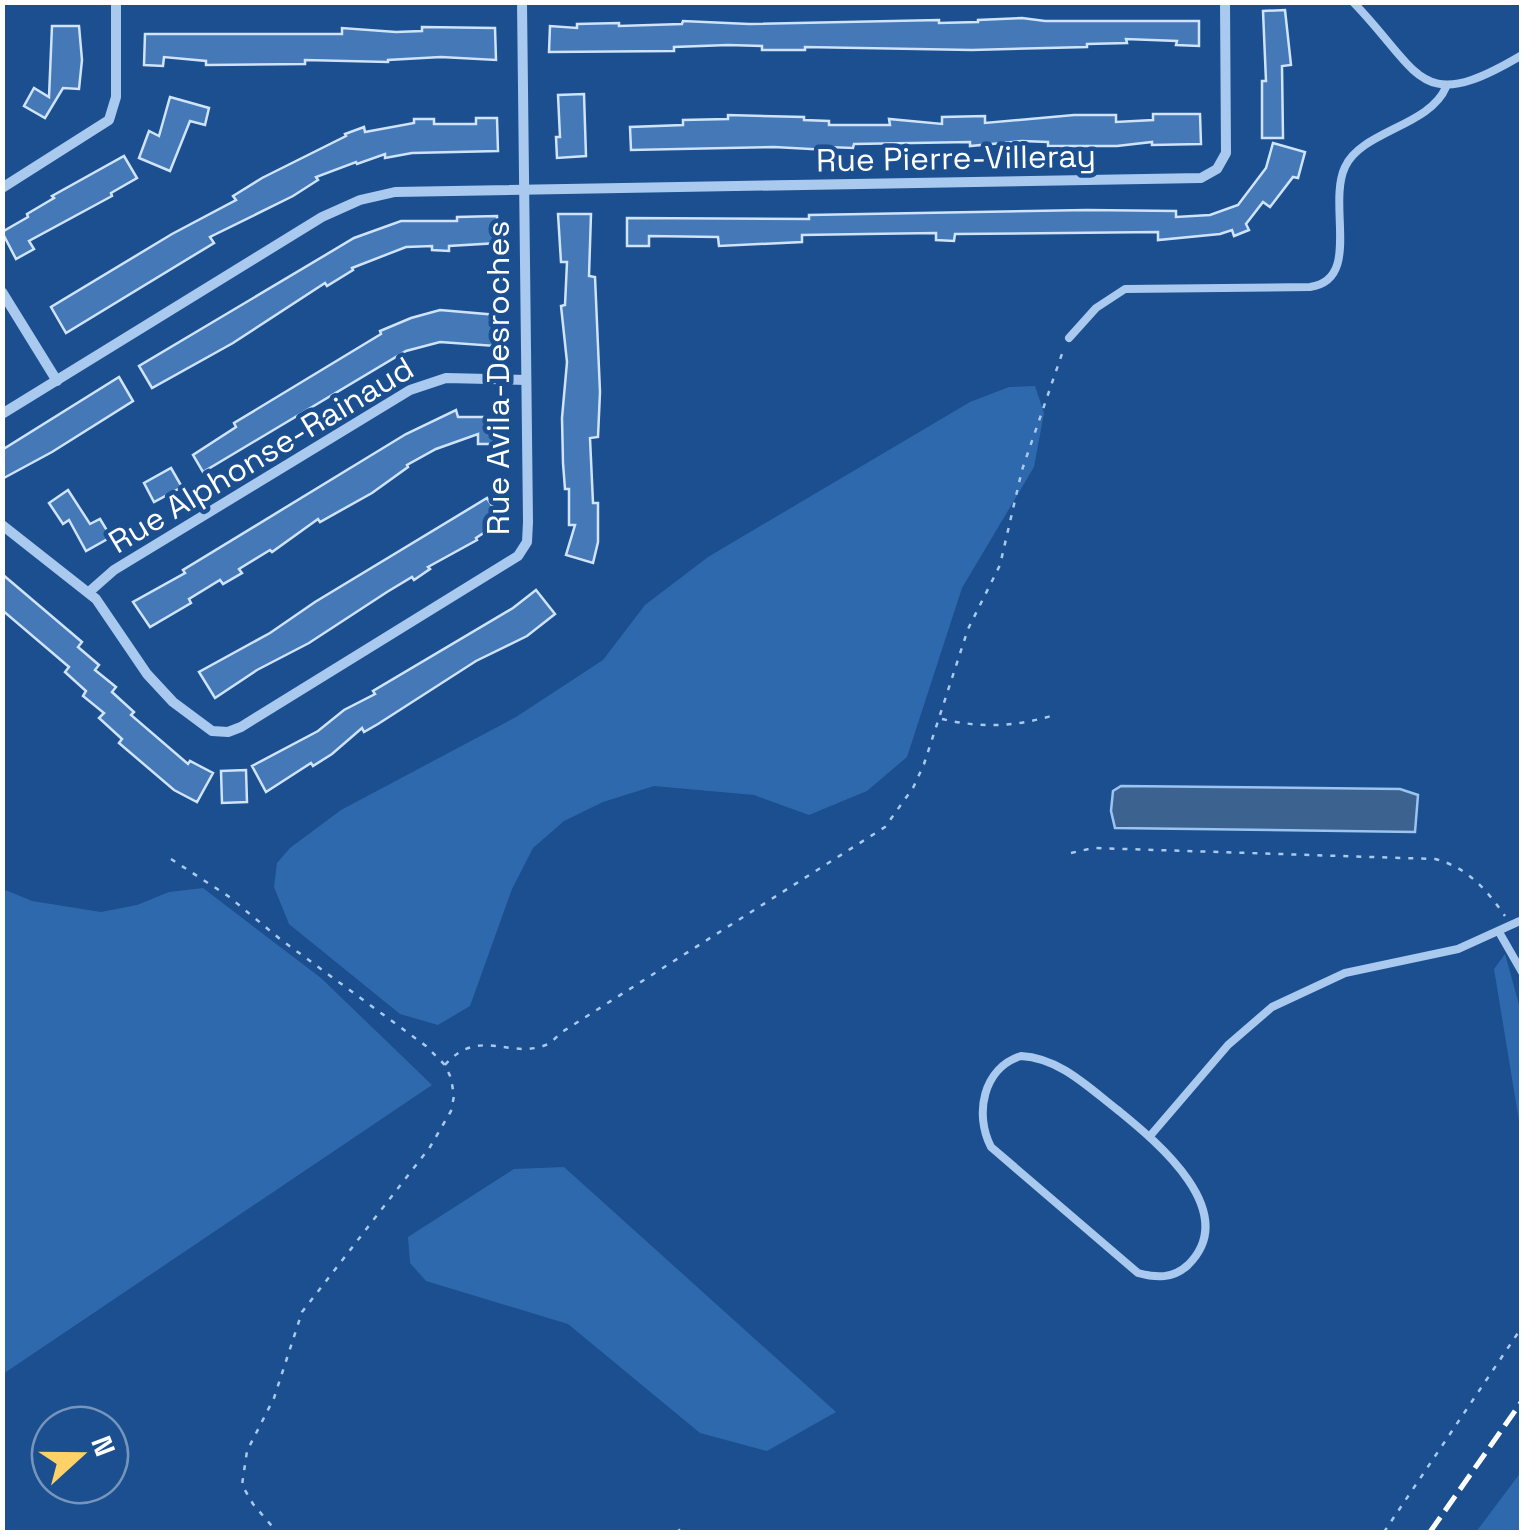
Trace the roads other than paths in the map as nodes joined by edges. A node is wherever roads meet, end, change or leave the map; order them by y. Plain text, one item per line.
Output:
1 (116, 2) edge
2 (522, 2) edge
3 (1225, 2) edge
4 (1352, 2) edge
5 (1522, 55) edge
6 (1446, 86) junction
7 (2, 188) edge
8 (524, 188) junction
9 (2, 292) edge
10 (1070, 338) road end
11 (526, 380) junction
12 (57, 381) junction
13 (2, 414) edge
14 (2, 525) edge
15 (89, 592) junction
16 (1522, 920) edge
17 (1499, 932) junction
18 (1522, 972) edge
19 (1150, 1136) junction

1 - 7 street
2 - 8 street
3 - 8 street, Rue Pierre-Villeray
4 - 6 lane
5 - 6 lane
6 - 10 lane
8 - 11 street, Rue Avila-Desroches
8 - 12 street, Rue Avila-Desroches
9 - 12 street
11 - 15 street, Rue Alphonse-Rainaud
11 - 15 street, Rue Avila-Desroches
12 - 13 street, Rue Avila-Desroches
14 - 15 street, Rue Avila-Desroches
16 - 17 lane
17 - 18 lane
17 - 19 lane
19 - 19 lane

